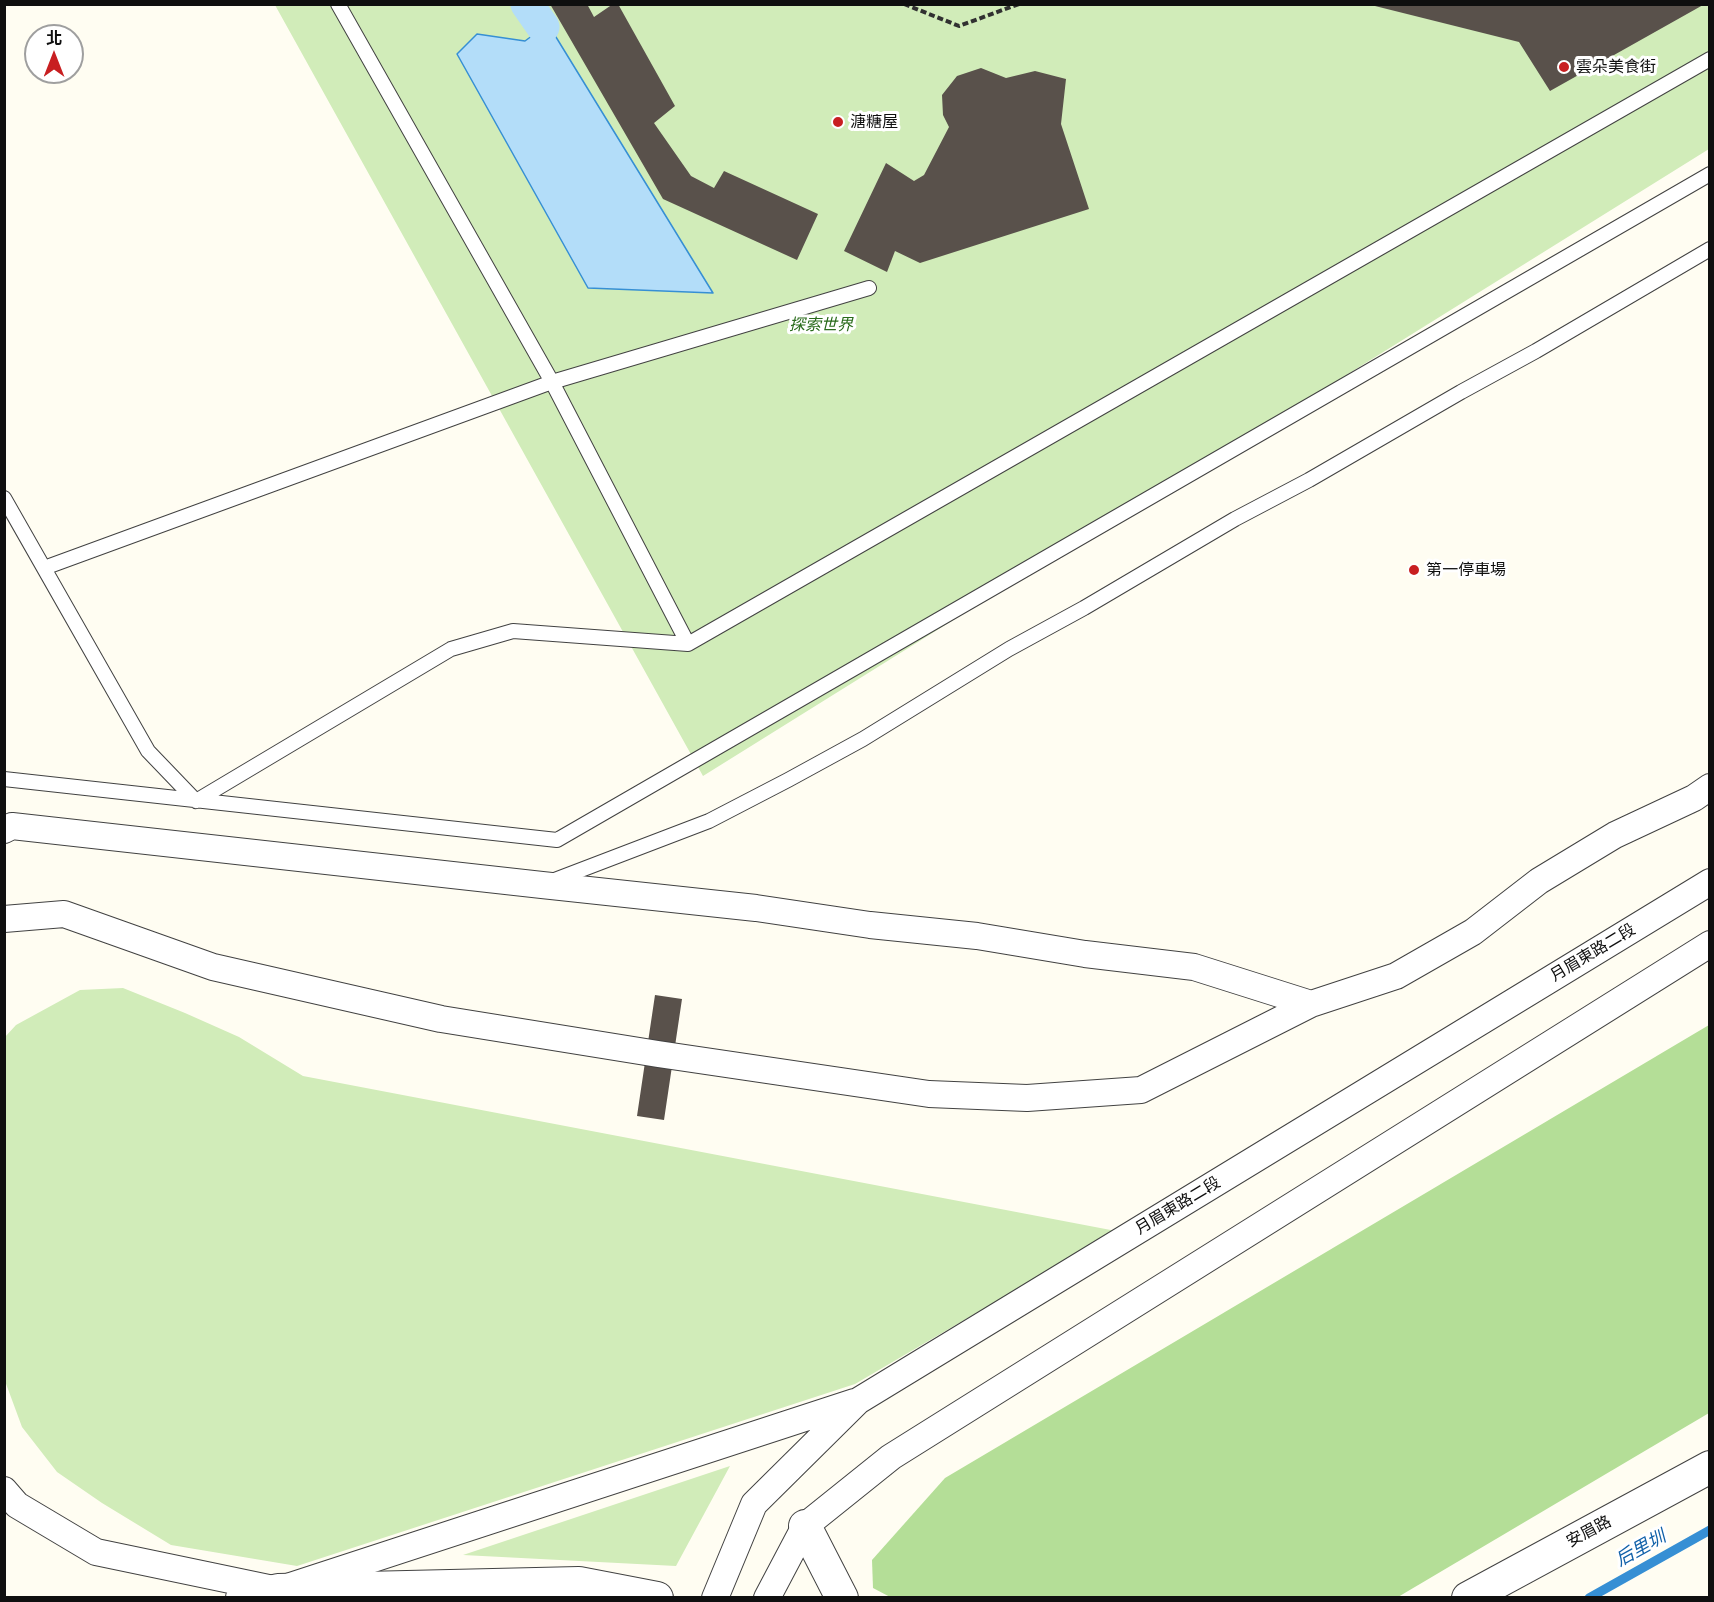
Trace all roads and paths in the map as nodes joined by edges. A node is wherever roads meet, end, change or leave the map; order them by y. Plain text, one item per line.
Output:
1 (338, 4) edge
2 (904, 4) edge
3 (1019, 4) edge
4 (1710, 60) edge
5 (1710, 174) edge
6 (1710, 249) edge
7 (869, 288) dead end
8 (552, 382) junction
9 (4, 498) edge
10 (44, 568) junction
11 (688, 644) junction
12 (4, 779) edge
13 (1710, 787) edge
14 (196, 801) junction
15 (4, 830) edge
16 (1710, 882) edge
17 (542, 885) junction
18 (4, 918) edge
19 (1710, 944) edge
20 (1311, 1004) junction
21 (858, 1401) junction
22 (1710, 1467) edge
23 (4, 1490) edge
24 (805, 1526) junction
25 (278, 1590) junction
26 (242, 1598) edge
27 (657, 1598) edge
28 (715, 1598) edge
29 (767, 1598) edge
30 (842, 1598) edge
31 (1468, 1598) edge

1 - 8 lane
2 - 3 path
4 - 11 lane
5 - 14 lane
6 - 17 lane
7 - 8 lane
8 - 10 lane
8 - 11 lane
9 - 10 lane
10 - 14 lane
11 - 14 lane
12 - 14 lane
13 - 20 street
15 - 17 street
16 - 21 street, 月眉東路二段
17 - 20 street
18 - 20 street
19 - 24 street
21 - 25 street
21 - 28 street, 月眉東路二段
22 - 31 street, 安眉路
23 - 25 street
24 - 29 street
24 - 30 street
25 - 26 street
25 - 27 street

